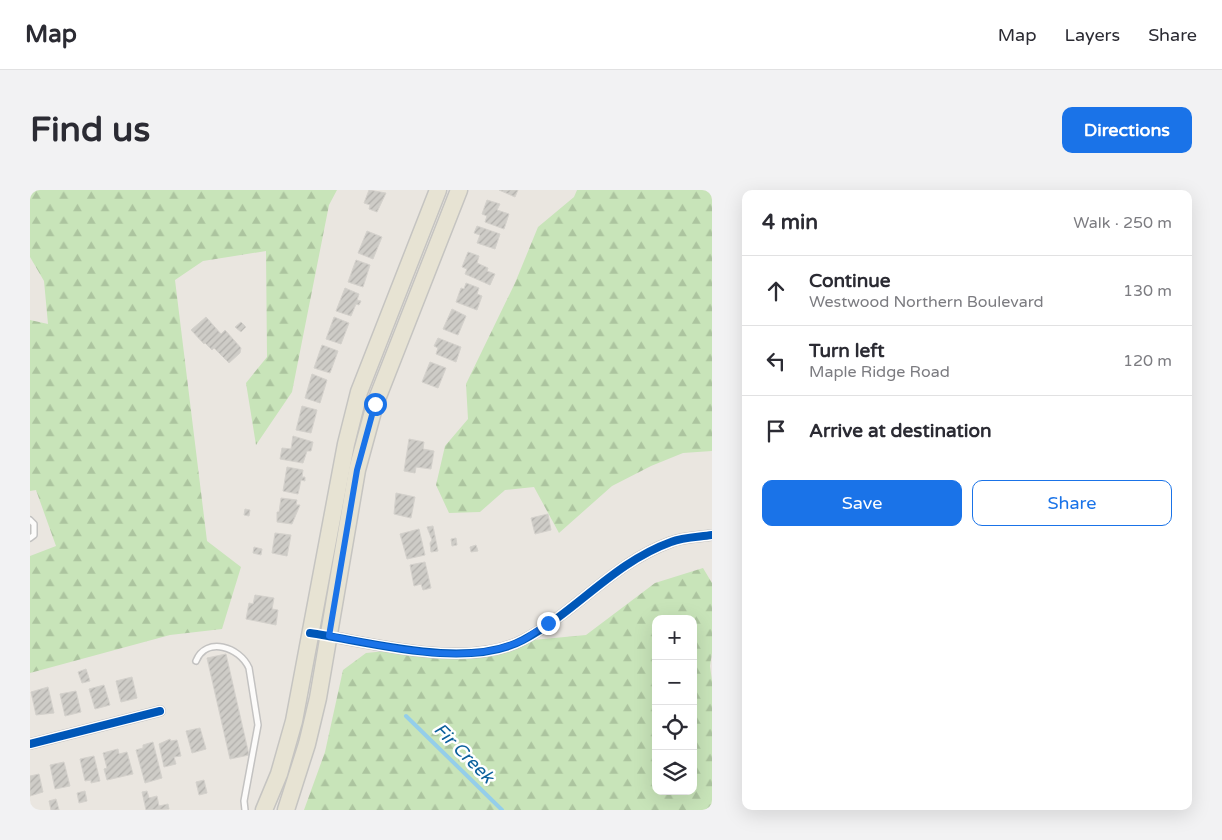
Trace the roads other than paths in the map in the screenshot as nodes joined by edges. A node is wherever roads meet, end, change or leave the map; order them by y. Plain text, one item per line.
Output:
1 (438, 190) edge
2 (458, 190) edge
3 (423, 225) junction
4 (441, 235) junction
5 (349, 431) junction
6 (366, 435) junction
7 (30, 520) edge
8 (712, 535) edge
9 (30, 538) edge
10 (310, 633) junction
11 (329, 636) junction
12 (196, 661) dead end
13 (160, 711) dead end
14 (30, 744) edge
15 (246, 810) edge
16 (264, 810) edge
17 (286, 810) edge

1 - 3 main road
2 - 4 main road
3 - 4 lane
3 - 5 main road
4 - 6 main road
5 - 6 lane
5 - 10 main road
6 - 11 main road
7 - 9 lane
8 - 11 street
10 - 11 street
10 - 16 main road
11 - 17 main road
12 - 15 lane
13 - 14 street

